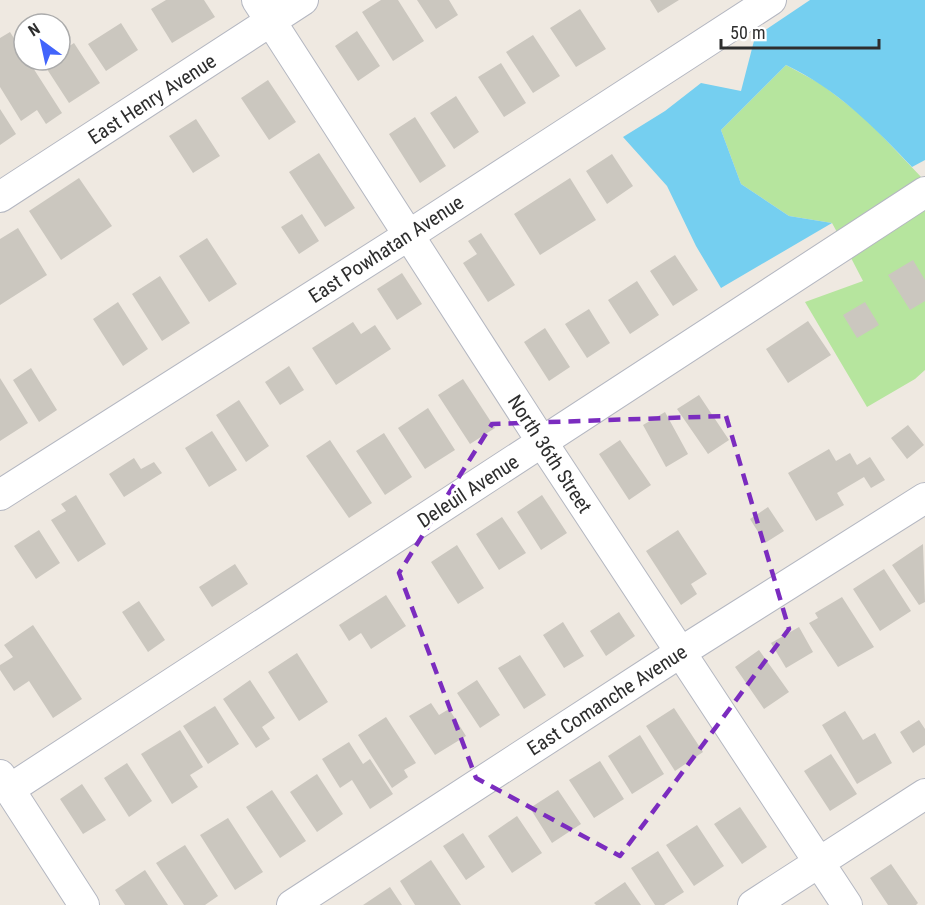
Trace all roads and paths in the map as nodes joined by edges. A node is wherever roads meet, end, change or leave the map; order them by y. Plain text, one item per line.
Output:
1 (303, 0) edge
2 (771, 0) edge
3 (264, 11) edge
4 (925, 192) edge
5 (0, 197) edge
6 (409, 235) junction
7 (542, 442) junction
8 (0, 495) edge
9 (925, 498) edge
10 (681, 652) junction
11 (5, 782) edge
12 (925, 794) edge
13 (820, 862) junction
14 (84, 905) edge
15 (292, 905) edge
16 (753, 905) edge
17 (847, 905) edge

1 - 3 street, East Henry Avenue
2 - 6 street, East Powhatan Avenue
3 - 5 street, East Henry Avenue
3 - 6 street, North 36th Street
4 - 7 street, Deleuil Avenue
6 - 7 street, North 36th Street
6 - 8 street, East Powhatan Avenue
7 - 10 street, North 36th Street
7 - 11 street, Deleuil Avenue
9 - 10 street, East Comanche Avenue
10 - 13 street, North 36th Street
10 - 15 street, East Comanche Avenue
11 - 14 street
12 - 13 street
13 - 16 street
13 - 17 street, North 36th Street

